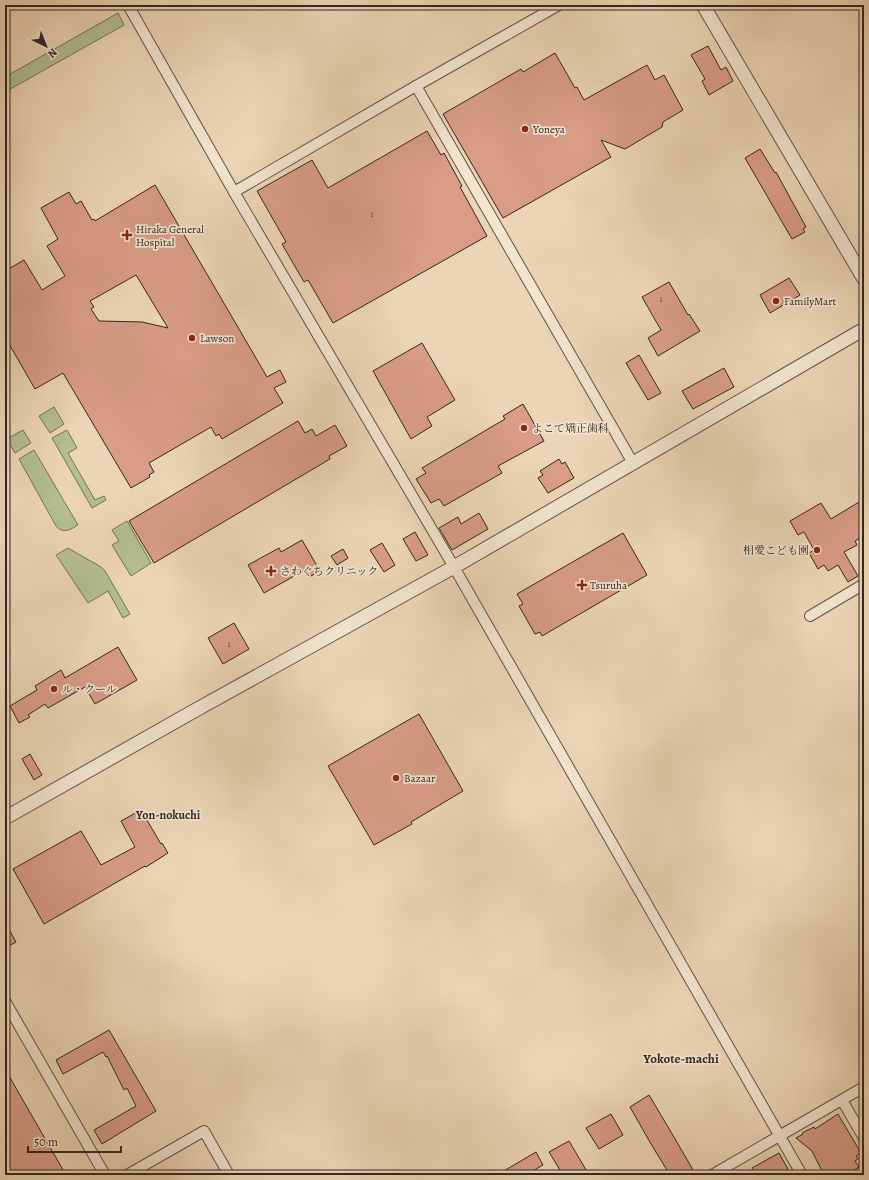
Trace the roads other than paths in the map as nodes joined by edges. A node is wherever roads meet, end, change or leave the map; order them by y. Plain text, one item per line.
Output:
1 (128, 5) edge
2 (559, 5) edge
3 (703, 5) edge
4 (416, 86) junction
5 (234, 192) junction
6 (864, 280) edge
7 (864, 329) edge
8 (633, 463) junction
9 (454, 567) junction
10 (864, 584) edge
11 (810, 616) dead end
12 (5, 818) edge
13 (5, 1001) edge
14 (864, 1087) edge
15 (842, 1100) junction
16 (780, 1136) junction
17 (864, 1138) edge
18 (106, 1175) edge
19 (127, 1175) edge
20 (229, 1175) edge
21 (712, 1175) edge
22 (802, 1175) edge

1 - 5 street
2 - 4 street
3 - 6 street
4 - 5 street
4 - 8 street
5 - 9 street
7 - 8 street
8 - 9 street
9 - 12 street
9 - 16 street
10 - 11 street
13 - 18 street
14 - 15 street
15 - 16 street
15 - 17 street
16 - 21 street
16 - 22 street
19 - 20 street

